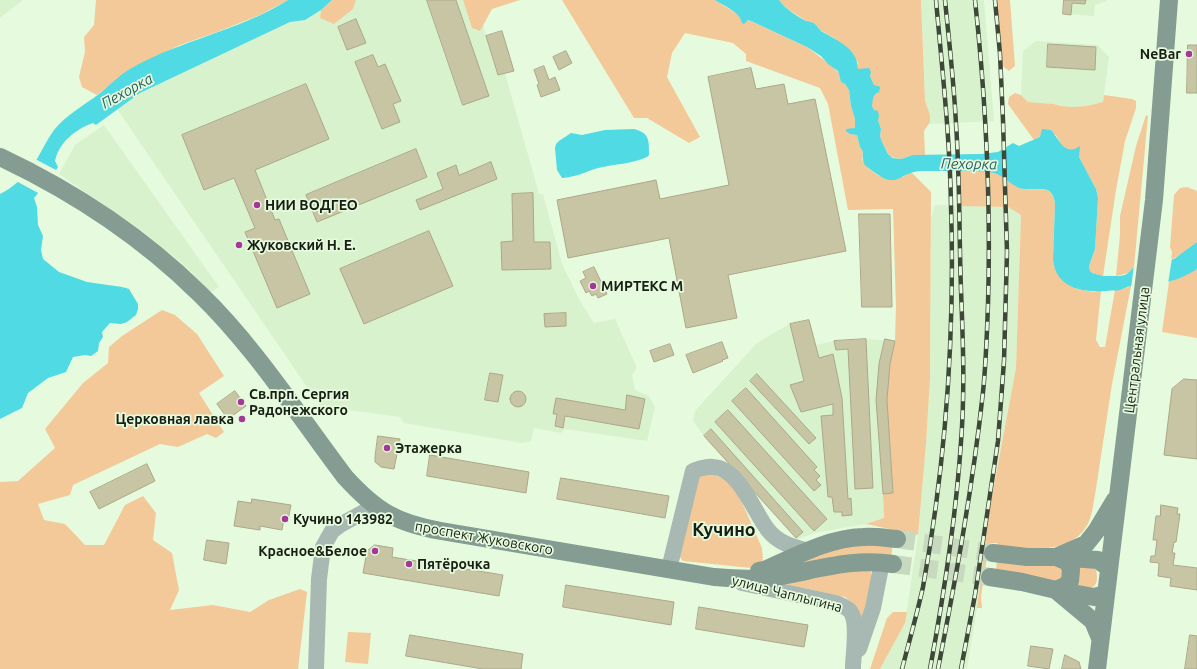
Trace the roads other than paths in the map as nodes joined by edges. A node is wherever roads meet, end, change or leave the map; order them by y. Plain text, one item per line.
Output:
1 (1169, 0) edge
2 (5, 159) edge
3 (1118, 494) junction
4 (375, 506) junction
5 (897, 539) tunnel mouth
6 (808, 551) junction
7 (993, 553) tunnel mouth
8 (1056, 557) junction
9 (887, 563) joint
10 (1109, 568) junction
11 (669, 569) junction
12 (692, 573) junction
13 (714, 577) junction
14 (990, 577) tunnel mouth
15 (1056, 590) junction
16 (1106, 594) junction
17 (1100, 638) junction
18 (852, 668) edge
19 (1096, 668) edge
20 (316, 669) edge

1 - 3 main road, Центральная улица
2 - 4 main road, проспект Жуковского
3 - 8 main road
3 - 10 main road, Центральная улица
4 - 11 main road, проспект Жуковского
4 - 20 street
5 - 6 main road, проспект Жуковского
6 - 11 street
6 - 12 main road, проспект Жуковского
7 - 8 main road
8 - 10 main road
8 - 15 main road
9 - 13 main road, проспект Жуковского
9 - 18 street, улица Чаплыгина
10 - 16 main road, Центральная улица
11 - 12 main road, проспект Жуковского
12 - 13 main road, проспект Жуковского
13 - 18 street, улица Чаплыгина
14 - 15 main road
15 - 16 main road
15 - 17 main road
16 - 17 main road, Центральная улица
17 - 19 main road, Центральная улица

